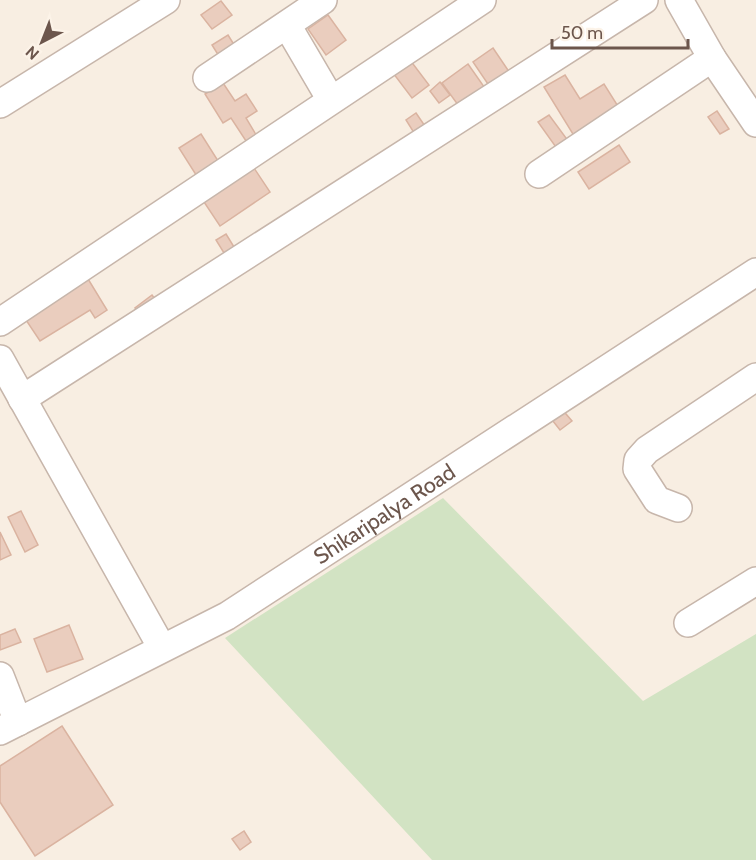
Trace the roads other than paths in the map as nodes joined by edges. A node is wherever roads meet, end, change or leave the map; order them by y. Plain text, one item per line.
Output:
1 (166, 0) edge
2 (323, 0) edge
3 (482, 0) edge
4 (644, 0) edge
5 (679, 0) edge
6 (287, 25) junction
7 (712, 58) junction
8 (207, 78) dead end
9 (331, 100) junction
10 (0, 104) edge
11 (756, 123) edge
12 (539, 174) dead end
13 (755, 276) edge
14 (0, 322) edge
15 (0, 359) edge
16 (756, 377) edge
17 (22, 399) junction
18 (678, 508) dead end
19 (756, 581) edge
20 (688, 623) dead end
21 (162, 648) junction
22 (0, 676) edge
23 (9, 726) edge

1 - 10 street
2 - 6 street
3 - 9 street
4 - 17 street
5 - 7 street
6 - 8 street
6 - 9 street
7 - 11 street
7 - 12 street
9 - 14 street
13 - 21 street, Shikaripalya Road
15 - 17 street
16 - 18 street
17 - 21 street
19 - 20 street
21 - 23 street, Shikaripalya Road
22 - 23 street

